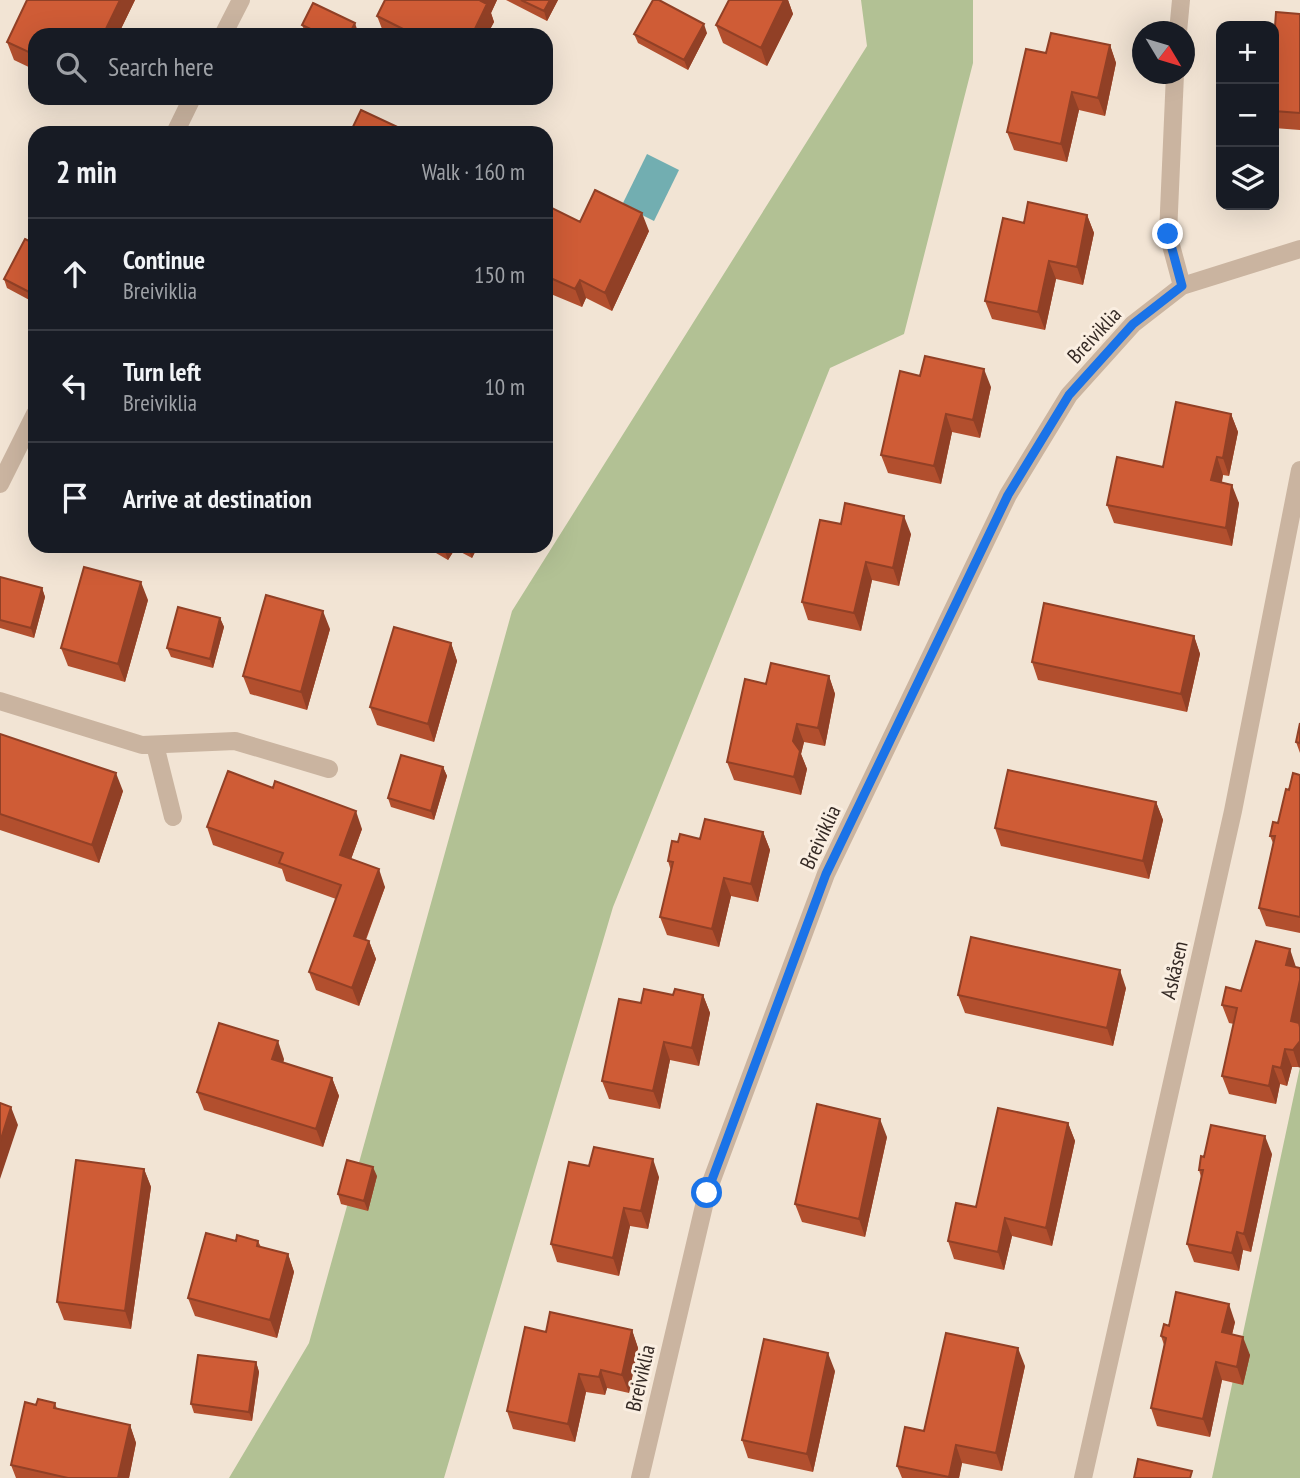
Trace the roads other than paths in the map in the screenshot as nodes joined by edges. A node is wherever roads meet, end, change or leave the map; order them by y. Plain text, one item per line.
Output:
1 (241, 0) edge
2 (1181, 0) edge
3 (1179, 21) edge
4 (227, 28) edge
5 (1175, 84) edge
6 (189, 105) edge
7 (178, 126) edge
8 (1300, 249) edge
9 (1182, 286) junction
10 (28, 428) edge
11 (1300, 470) edge
12 (0, 484) edge
13 (0, 701) edge
14 (155, 746) junction
15 (329, 769) dead end
16 (173, 817) dead end
17 (640, 1478) edge
18 (1083, 1478) edge

1 - 4 street
2 - 3 street
5 - 9 street
6 - 7 street
8 - 9 street, Breiviklia
9 - 17 street, Breiviklia
10 - 12 street
11 - 18 street, Askåsen
13 - 14 street
14 - 15 street
14 - 16 street

